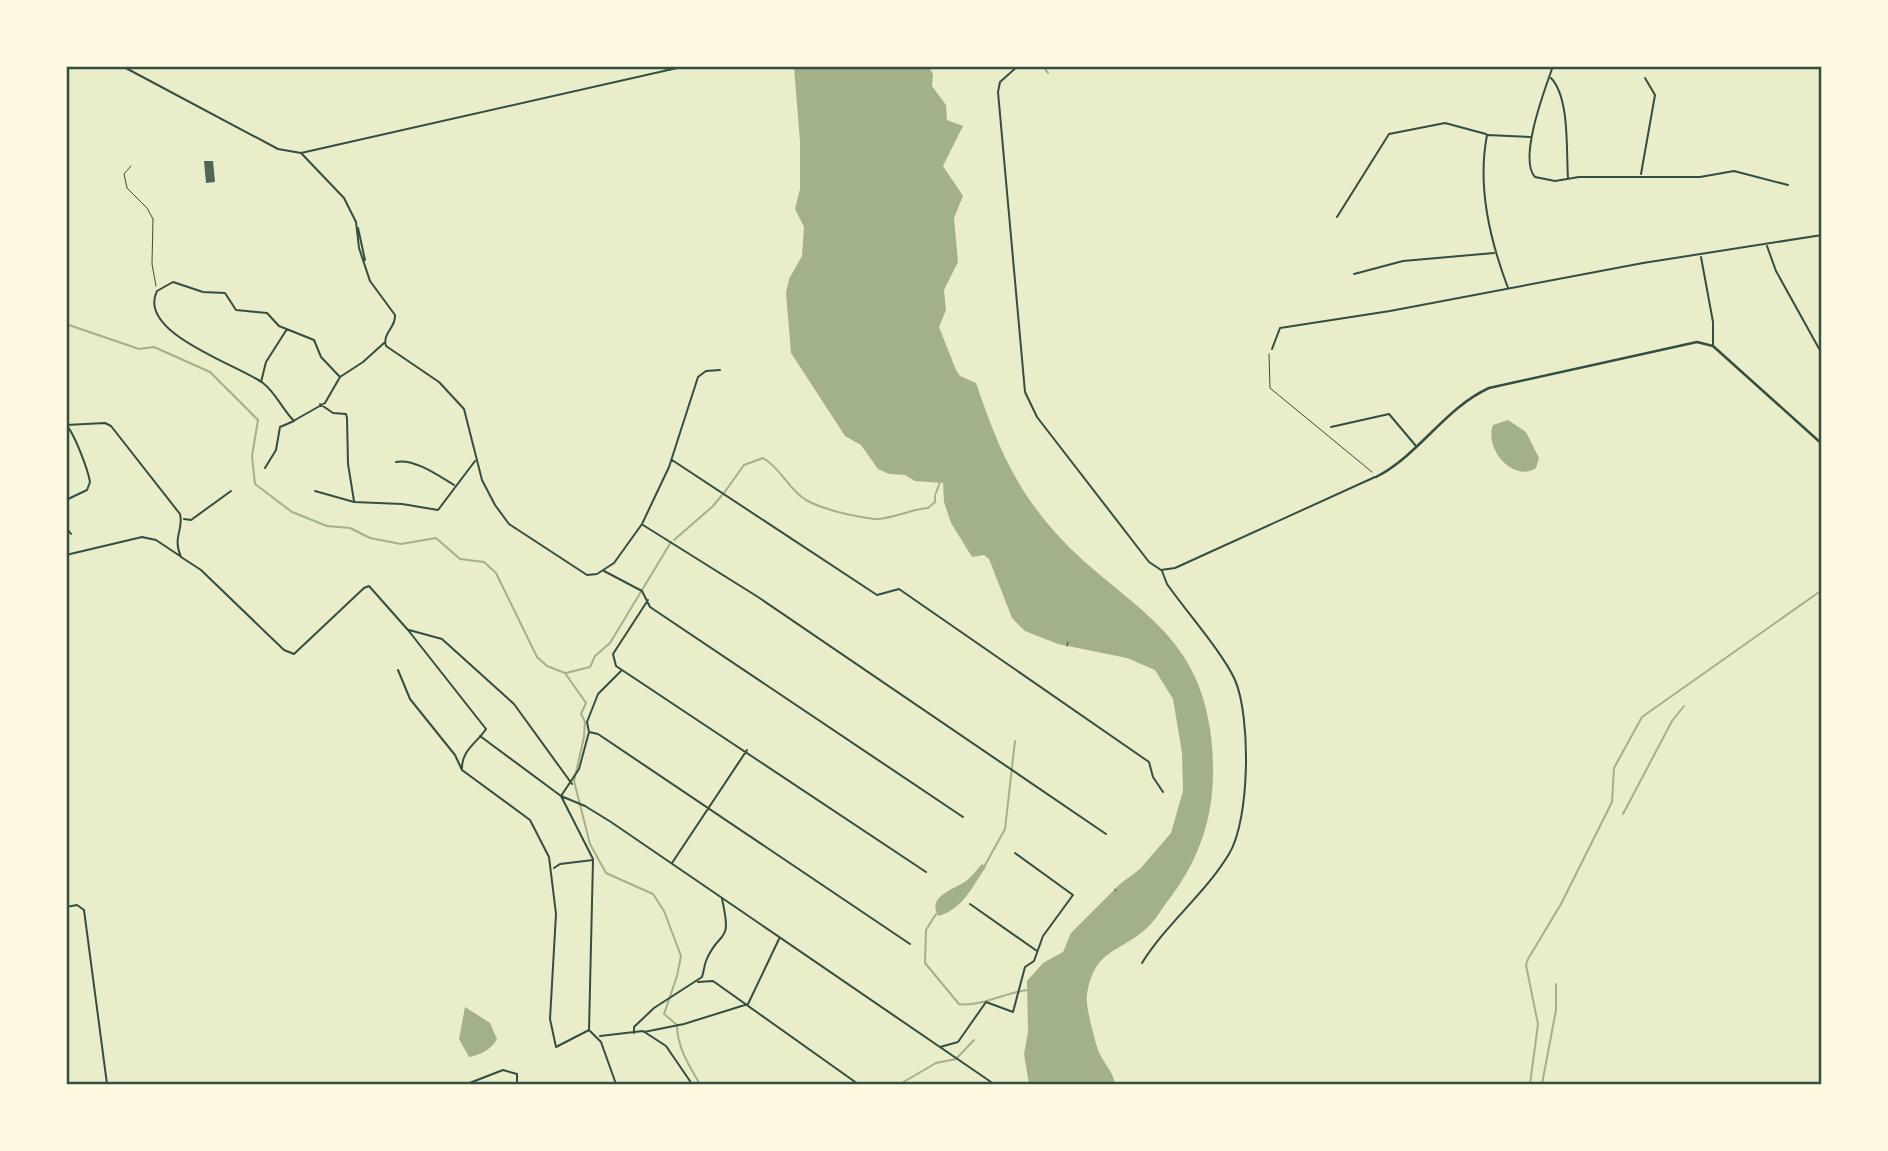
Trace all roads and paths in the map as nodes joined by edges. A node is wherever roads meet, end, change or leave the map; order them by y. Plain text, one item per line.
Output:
1 (122, 66) edge
2 (669, 66) edge
3 (686, 66) edge
4 (1018, 66) edge
5 (1553, 66) edge
6 (663, 71) junction
7 (1550, 77) junction
8 (1645, 78) dead end
9 (1486, 135) junction
10 (1531, 137) junction
11 (301, 153) junction
12 (131, 166) dead end
13 (1641, 175) junction
14 (1568, 178) junction
15 (1788, 185) dead end
16 (1337, 217) dead end
17 (1822, 235) edge
18 (1767, 246) junction
19 (1495, 253) junction
20 (1700, 255) junction
21 (1354, 274) dead end
22 (1508, 289) junction
23 (158, 291) junction
24 (288, 329) junction
25 (385, 342) junction
26 (1713, 346) junction
27 (1272, 349) joint
28 (1822, 354) edge
29 (720, 370) dead end
30 (340, 377) junction
31 (261, 382) junction
32 (320, 404) junction
33 (294, 421) junction
34 (66, 425) edge
35 (1331, 427) dead end
36 (1822, 444) edge
37 (1417, 447) junction
38 (672, 460) junction
39 (476, 461) junction
40 (396, 462) dead end
41 (265, 468) dead end
42 (1376, 477) junction
43 (454, 486) junction
44 (231, 491) dead end
45 (315, 491) dead end
46 (66, 500) edge
47 (354, 502) junction
48 (182, 518) junction
49 (642, 524) junction
50 (66, 527) edge
51 (71, 534) dead end
52 (66, 555) edge
53 (181, 557) junction
54 (604, 570) junction
55 (1161, 570) junction
56 (648, 600) junction
57 (408, 630) junction
58 (1068, 642) dead end
59 (1067, 646) dead end
60 (398, 670) dead end
61 (622, 670) junction
62 (589, 732) junction
63 (480, 736) junction
64 (746, 751) junction
65 (462, 770) junction
66 (572, 784) junction
67 (1163, 792) dead end
68 (561, 796) junction
69 (709, 810) junction
70 (963, 817) dead end
71 (1106, 834) dead end
72 (1016, 853) dead end
73 (593, 860) junction
74 (671, 863) junction
75 (553, 868) junction
76 (926, 872) dead end
77 (722, 898) junction
78 (970, 904) dead end
79 (66, 907) edge
80 (779, 938) junction
81 (910, 944) dead end
82 (1038, 951) junction
83 (1142, 963) dead end
84 (698, 982) junction
85 (746, 1005) junction
86 (589, 1030) junction
87 (644, 1032) junction
88 (634, 1033) junction
89 (597, 1035) junction
90 (940, 1047) junction
91 (107, 1084) edge
92 (467, 1084) edge
93 (517, 1084) edge
94 (616, 1084) edge
95 (692, 1084) edge
96 (858, 1084) edge
97 (994, 1084) edge

1 - 11 street
2 - 6 lane
3 - 6 street
4 - 55 street
5 - 7 street
6 - 11 street
7 - 10 street
7 - 14 street
8 - 13 street
9 - 10 street
9 - 16 street
9 - 19 street
10 - 14 street
11 - 25 street
12 - 23 path
13 - 14 street
13 - 15 street
17 - 18 street
18 - 20 street
18 - 28 street
19 - 21 street
19 - 22 street
20 - 22 street
20 - 26 street
22 - 27 street
23 - 24 street
23 - 31 street
24 - 30 street
24 - 31 street
25 - 30 street
25 - 39 street
26 - 36 street
26 - 37 street
27 - 42 path
29 - 38 street
30 - 32 street
31 - 33 street
32 - 33 street
32 - 47 street
33 - 41 street
34 - 46 street
34 - 48 street
35 - 37 street
37 - 42 street
38 - 49 street
38 - 67 street
39 - 43 street
39 - 54 street
40 - 43 street
42 - 55 street
43 - 47 street
44 - 48 street
45 - 47 street
48 - 53 street
49 - 54 street
49 - 71 street
50 - 51 street
52 - 53 street
53 - 57 street
54 - 56 street
55 - 83 street
56 - 61 street
56 - 70 street
57 - 63 street
57 - 66 street
58 - 59 path
60 - 65 street
61 - 62 street
61 - 64 street
62 - 66 street
62 - 69 street
63 - 65 street
63 - 68 street
64 - 69 street
64 - 76 street
65 - 75 street
66 - 68 street
68 - 73 street
68 - 74 street
69 - 74 street
69 - 81 street
72 - 82 street
73 - 75 street
73 - 86 street
74 - 77 street
75 - 86 street
77 - 80 street
77 - 84 street
78 - 82 street
79 - 91 street
80 - 85 street
80 - 90 street
82 - 90 street
84 - 85 street
84 - 88 street
85 - 87 street
85 - 96 street
86 - 89 street
87 - 88 street
87 - 95 street
88 - 89 street
89 - 94 street
90 - 97 street
92 - 93 street

